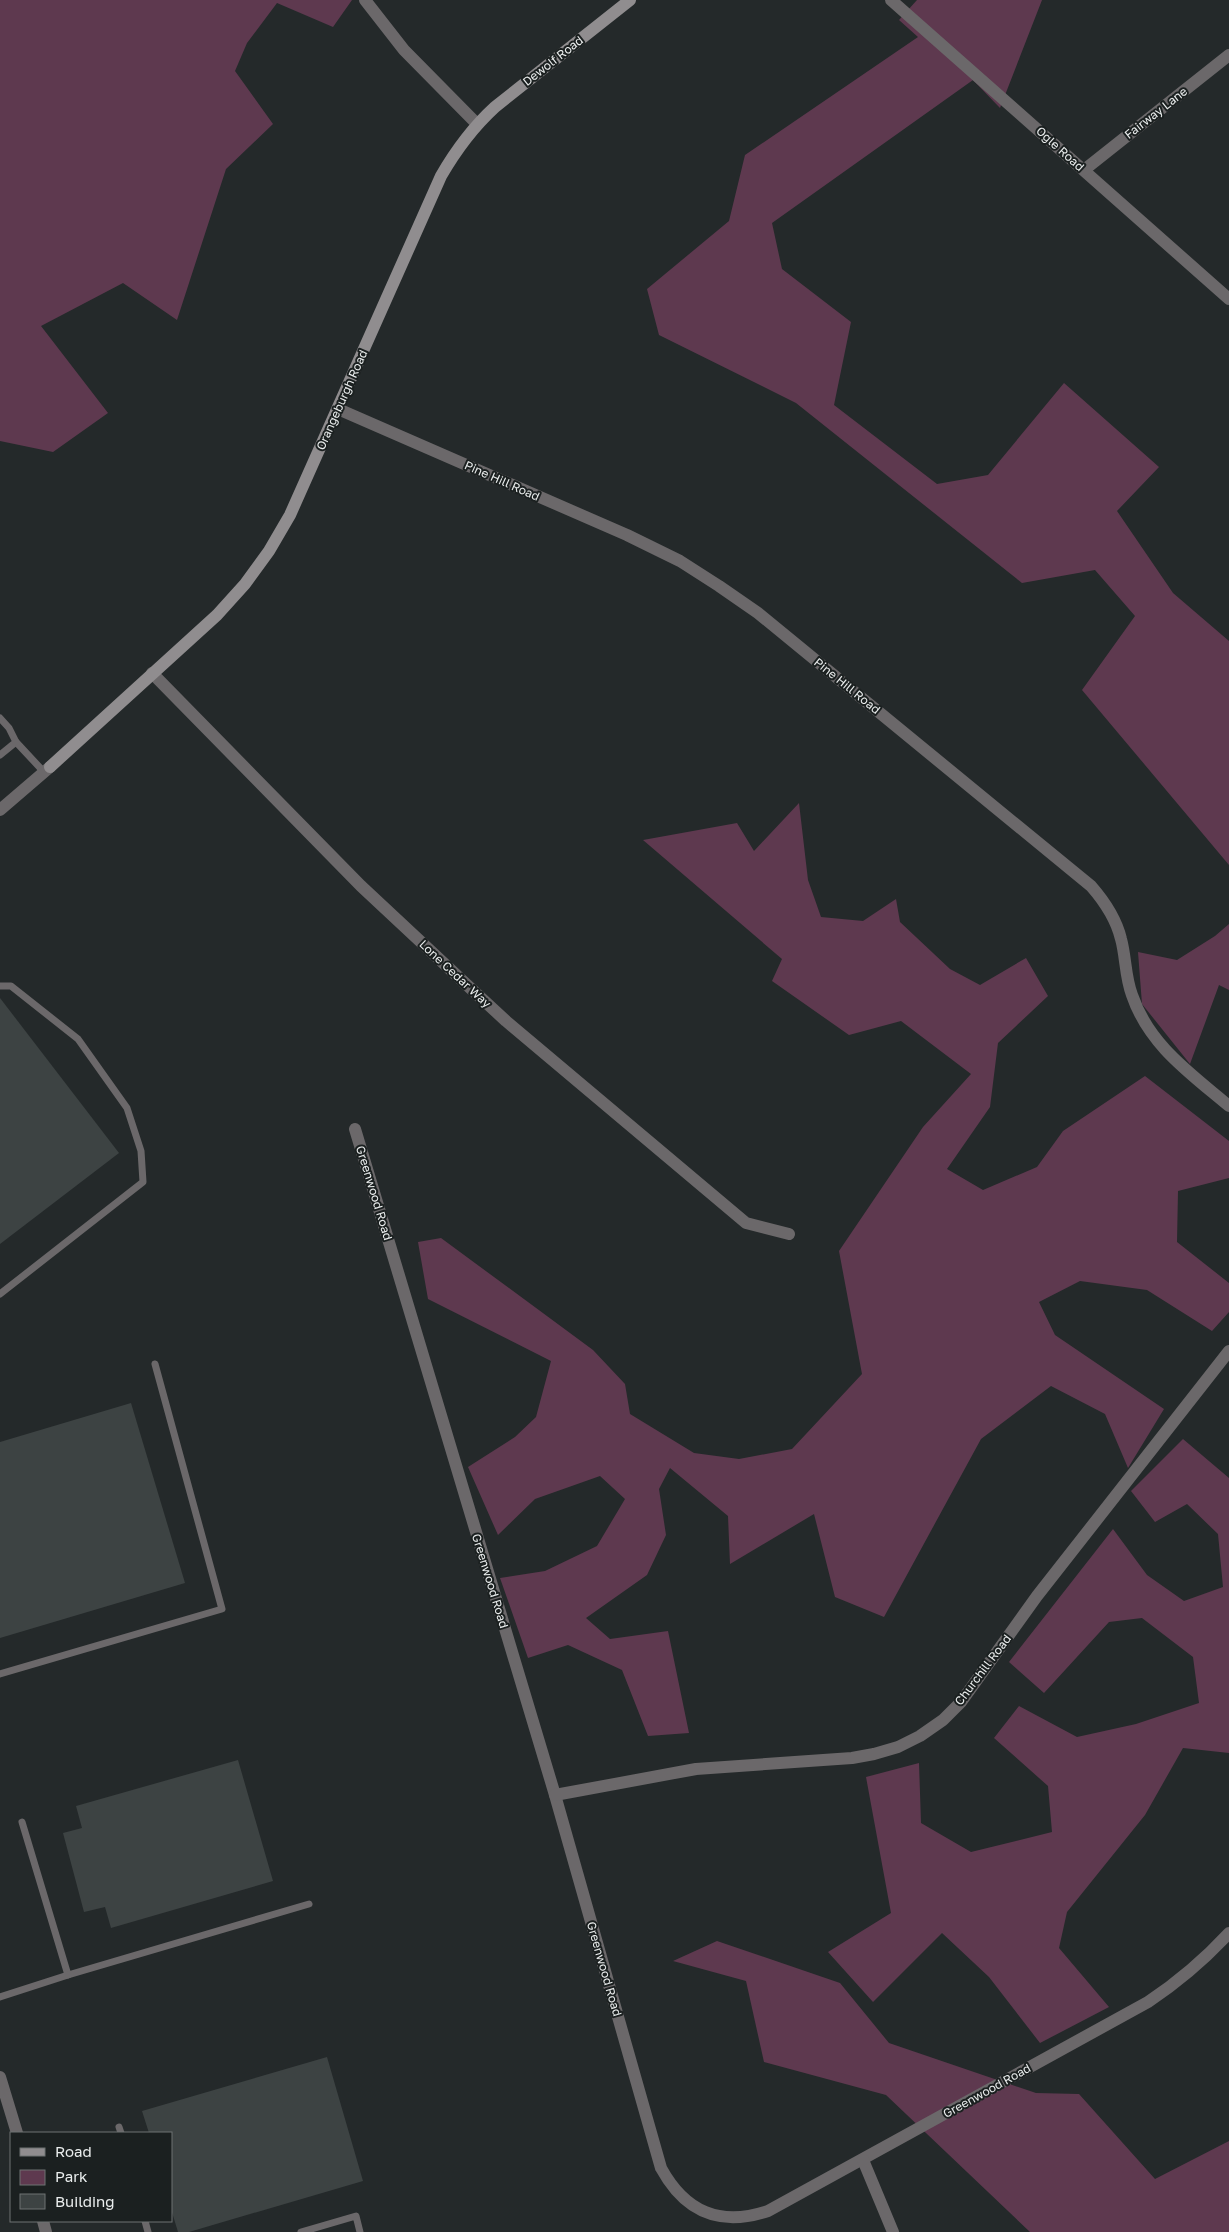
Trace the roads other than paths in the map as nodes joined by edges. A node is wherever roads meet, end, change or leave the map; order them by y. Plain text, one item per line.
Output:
1 (365, 0) edge
2 (630, 0) edge
3 (892, 0) edge
4 (1229, 55) edge
5 (477, 124) junction
6 (1084, 170) junction
7 (1229, 299) edge
8 (338, 408) junction
9 (152, 673) junction
10 (0, 718) edge
11 (16, 742) junction
12 (0, 755) edge
13 (47, 769) junction
14 (0, 810) edge
15 (0, 986) edge
16 (1229, 1106) edge
17 (355, 1129) dead end
18 (789, 1234) dead end
19 (0, 1294) edge
20 (1229, 1351) edge
21 (154, 1364) dead end
22 (0, 1674) edge
23 (554, 1795) junction
24 (22, 1822) dead end
25 (309, 1904) dead end
26 (1229, 1933) edge
27 (68, 1975) junction
28 (0, 1997) edge
29 (0, 2077) edge
30 (17, 2132) edge
31 (863, 2160) junction
32 (301, 2232) edge
33 (360, 2232) edge
34 (893, 2232) edge

1 - 5 street
2 - 5 main road, Dewolf Road
3 - 6 street, Ogle Road
4 - 6 street, Fairway Lane
5 - 8 main road, Orangeburgh Road
6 - 7 street, Ogle Road
8 - 9 main road, Orangeburgh Road
8 - 16 street, Pine Hill Road
9 - 13 main road, Orangeburgh Road
9 - 18 street, Lone Cedar Way
10 - 11 lane
11 - 12 lane
11 - 13 lane
13 - 14 street
15 - 19 lane
17 - 23 street, Greenwood Road
20 - 23 street, Churchill Road
21 - 22 lane
23 - 31 street, Greenwood Road
24 - 27 lane
25 - 27 lane
26 - 31 street, Greenwood Road
27 - 28 lane
29 - 30 street
31 - 34 street
32 - 33 lane

